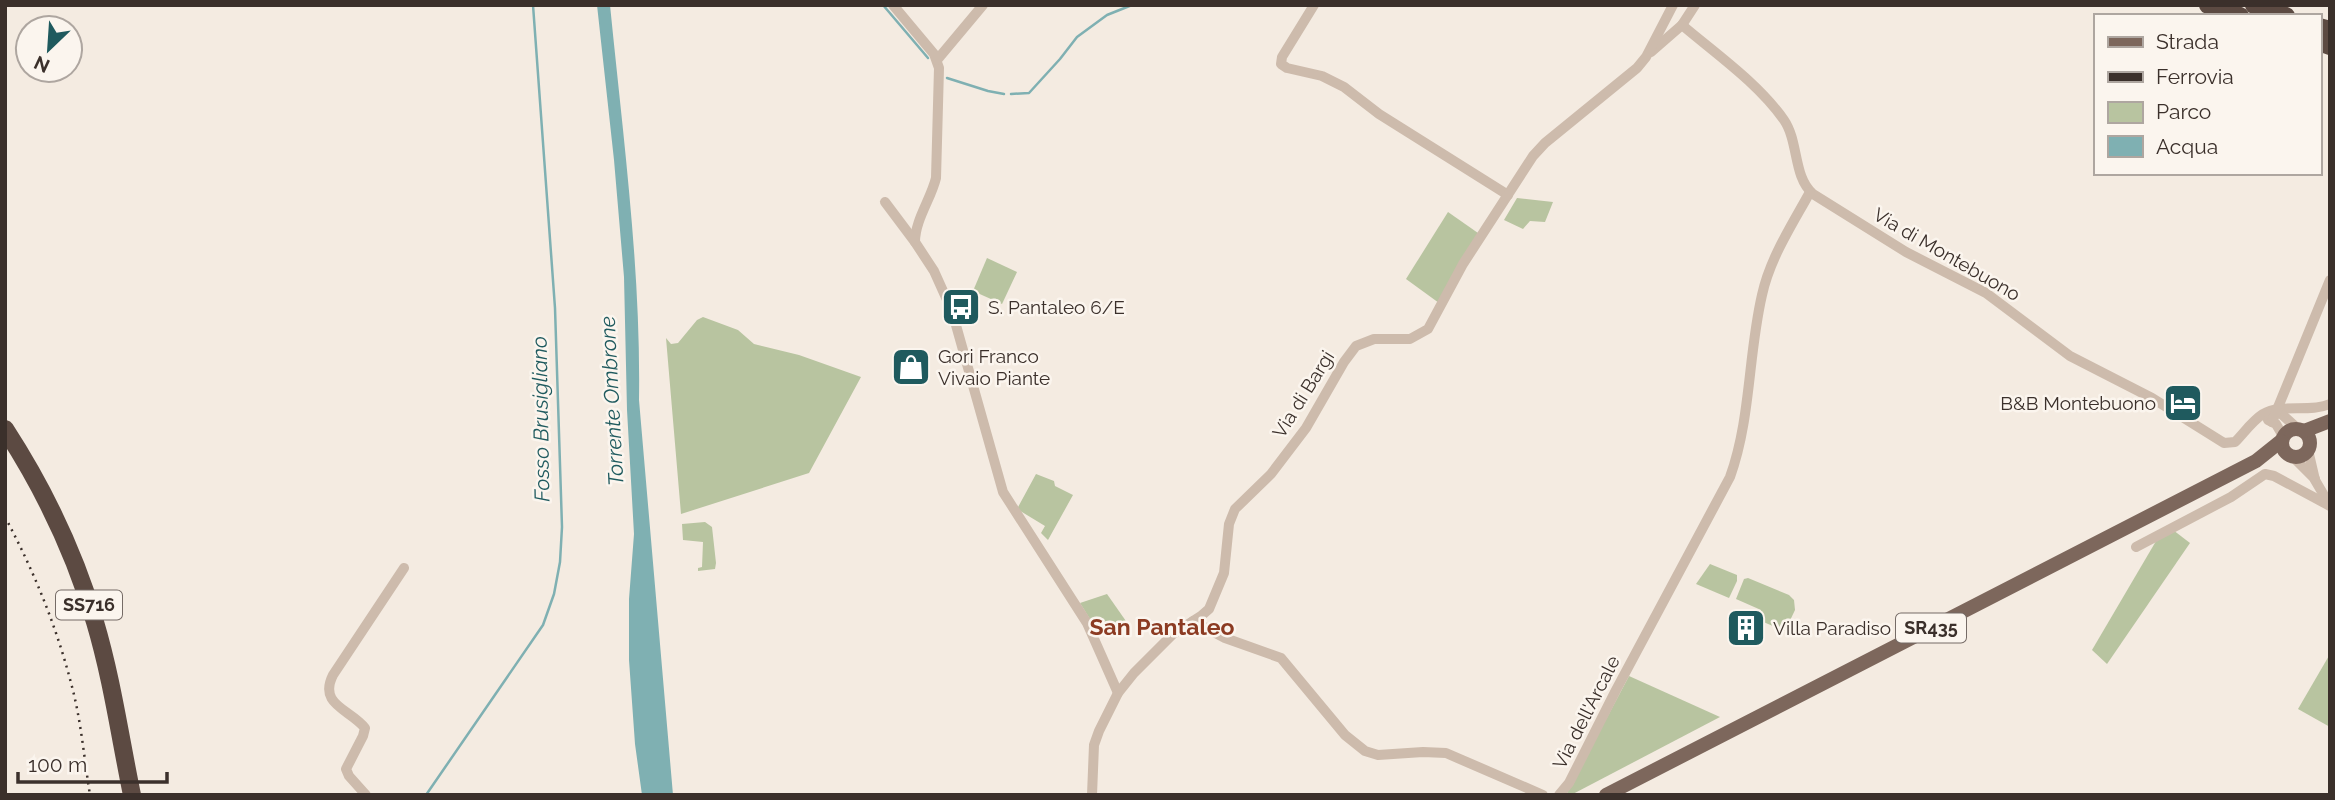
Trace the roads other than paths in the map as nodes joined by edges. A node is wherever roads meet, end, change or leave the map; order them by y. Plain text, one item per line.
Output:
1 (893, 5) edge
2 (983, 5) edge
3 (1314, 5) edge
4 (1673, 5) edge
5 (1695, 5) edge
6 (2208, 5) edge
7 (2254, 5) edge
8 (2234, 14) edge
9 (2280, 14) edge
10 (1682, 25) junction
11 (1646, 57) junction
12 (937, 60) junction
13 (1810, 192) junction
14 (1508, 195) junction
15 (885, 202) dead end
16 (915, 242) junction
17 (2330, 280) edge
18 (2330, 404) edge
19 (2300, 409) junction
20 (2277, 410) junction
21 (2257, 419) junction
22 (2330, 421) edge
23 (2272, 422) junction
24 (5, 429) edge
25 (2330, 429) edge
26 (2302, 435) junction
27 (2282, 439) junction
28 (5, 449) edge
29 (2291, 456) junction
30 (2256, 461) junction
31 (2315, 480) junction
32 (2330, 506) edge
33 (2136, 547) dead end
34 (404, 568) dead end
35 (1193, 621) junction
36 (1118, 693) junction
37 (121, 795) edge
38 (132, 795) edge
39 (366, 795) edge
40 (1093, 795) edge
41 (1543, 795) edge
42 (1559, 795) edge
43 (1606, 795) edge

1 - 12 street
2 - 12 street
3 - 14 street
4 - 11 street, Via di Bargi
5 - 10 street
6 - 8 highway
7 - 9 highway
10 - 11 street
10 - 13 street
11 - 14 street, Via di Bargi
12 - 16 street
13 - 21 street, Via di Montebuono
13 - 42 street, Via dell'Arcale
14 - 35 street, Via di Bargi
15 - 16 street
16 - 36 street
17 - 20 street
18 - 19 street
19 - 20 street
19 - 26 street
20 - 21 street, Via di Montebuono
20 - 23 street
20 - 26 street
21 - 23 street
22 - 26 main road
23 - 27 street
24 - 38 highway, SS716
25 - 26 main road
26 - 27 main road
26 - 29 main road
26 - 31 street
27 - 29 main road
27 - 30 main road
28 - 37 highway, SS716
29 - 30 main road
29 - 31 street
30 - 43 main road, SR435
31 - 32 street
32 - 33 street
34 - 39 street
35 - 36 street, Via di Bargi
35 - 41 street
36 - 40 street, Via di Bargi

